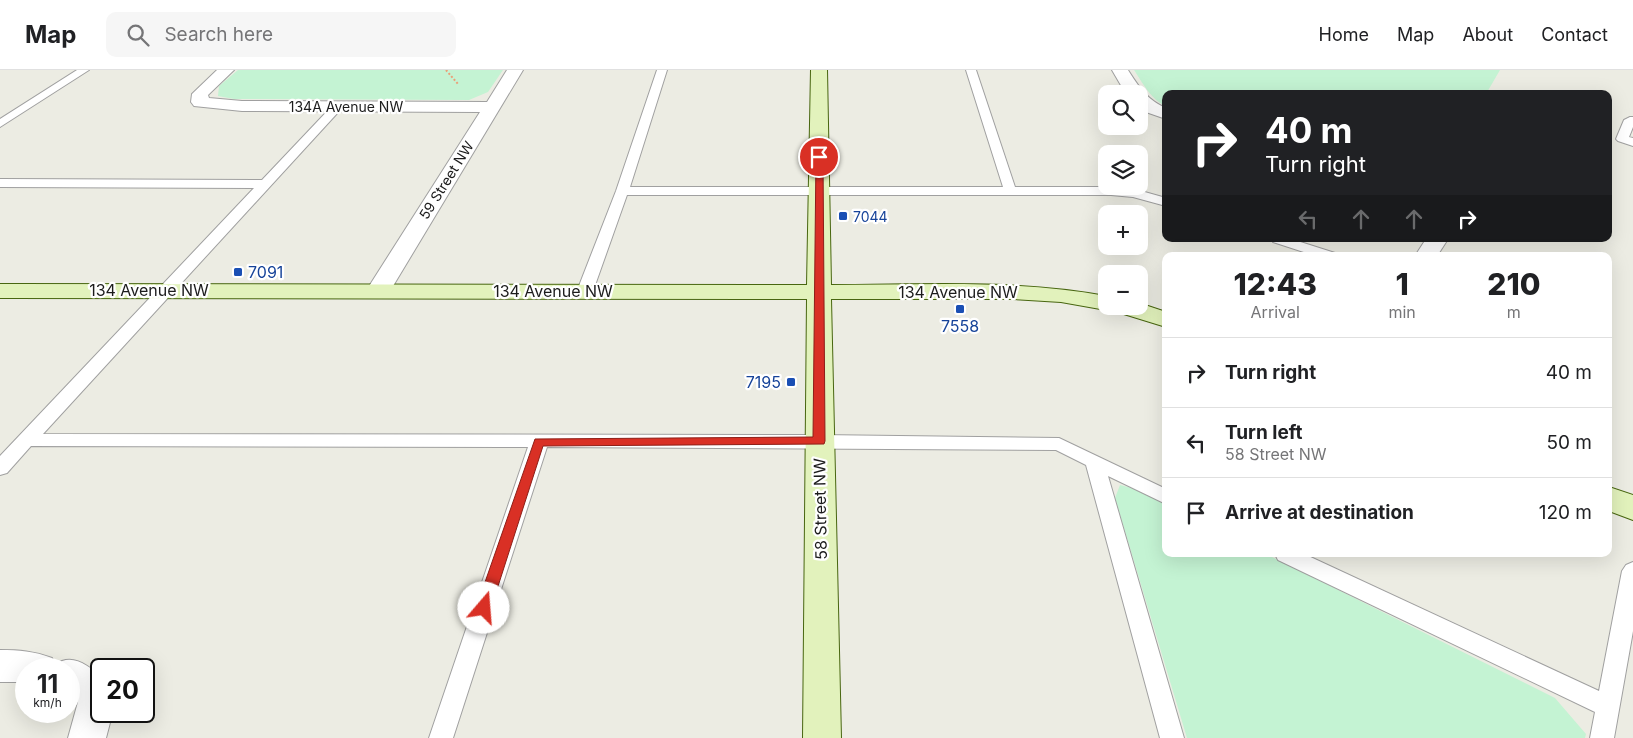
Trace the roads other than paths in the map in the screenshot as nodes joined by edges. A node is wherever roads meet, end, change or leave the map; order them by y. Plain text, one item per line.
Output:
1 (84, 70) edge
2 (226, 70) edge
3 (515, 70) edge
4 (662, 70) edge
5 (819, 70) edge
6 (971, 70) edge
7 (1120, 70) edge
8 (1129, 85) edge
9 (1148, 105) edge
10 (338, 106) junction
11 (492, 106) junction
12 (1162, 112) edge
13 (1633, 120) edge
14 (0, 124) edge
15 (1633, 142) edge
16 (0, 183) edge
17 (263, 184) junction
18 (1010, 190) junction
19 (622, 191) junction
20 (819, 191) junction
21 (1162, 201) edge
22 (1287, 242) edge
23 (1318, 252) edge
24 (0, 290) edge
25 (168, 290) junction
26 (378, 291) junction
27 (585, 291) junction
28 (820, 291) junction
29 (1098, 301) edge
30 (1148, 314) edge
31 (1162, 319) edge
32 (26, 440) junction
33 (819, 441) junction
34 (539, 442) junction
35 (1096, 464) junction
36 (0, 468) edge
37 (1162, 495) edge
38 (1612, 499) edge
39 (1633, 508) edge
40 (1291, 557) edge
41 (1633, 571) edge
42 (0, 666) edge
43 (15, 666) edge
44 (83, 686) edge
45 (1608, 708) junction
46 (87, 738) edge
47 (441, 738) edge
48 (822, 738) edge
49 (1172, 738) edge
50 (1602, 738) edge

1 - 14 lane
2 - 10 street, 134A Avenue NW
3 - 11 street, 59 Street NW
4 - 19 lane
5 - 20 street, 58 Street NW
6 - 18 lane
7 - 8 street
9 - 12 street
10 - 11 street, 134A Avenue NW
10 - 17 lane
11 - 26 street, 59 Street NW
13 - 15 lane
16 - 17 lane
17 - 25 lane
18 - 20 lane
18 - 21 lane
19 - 20 lane
19 - 27 lane
20 - 28 street, 58 Street NW
22 - 23 lane
24 - 25 street, 134 Avenue NW
25 - 26 street, 134 Avenue NW
25 - 32 lane
26 - 27 street, 134 Avenue NW
27 - 28 street, 134 Avenue NW
28 - 29 street, 134 Avenue NW
28 - 33 street, 58 Street NW
30 - 31 street
32 - 34 lane
32 - 36 lane
33 - 34 lane
33 - 35 lane
33 - 48 street, 58 Street NW
34 - 47 lane
35 - 37 lane
35 - 49 lane
38 - 39 street
40 - 45 lane
41 - 45 lane
42 - 43 street
44 - 46 street
45 - 50 lane

